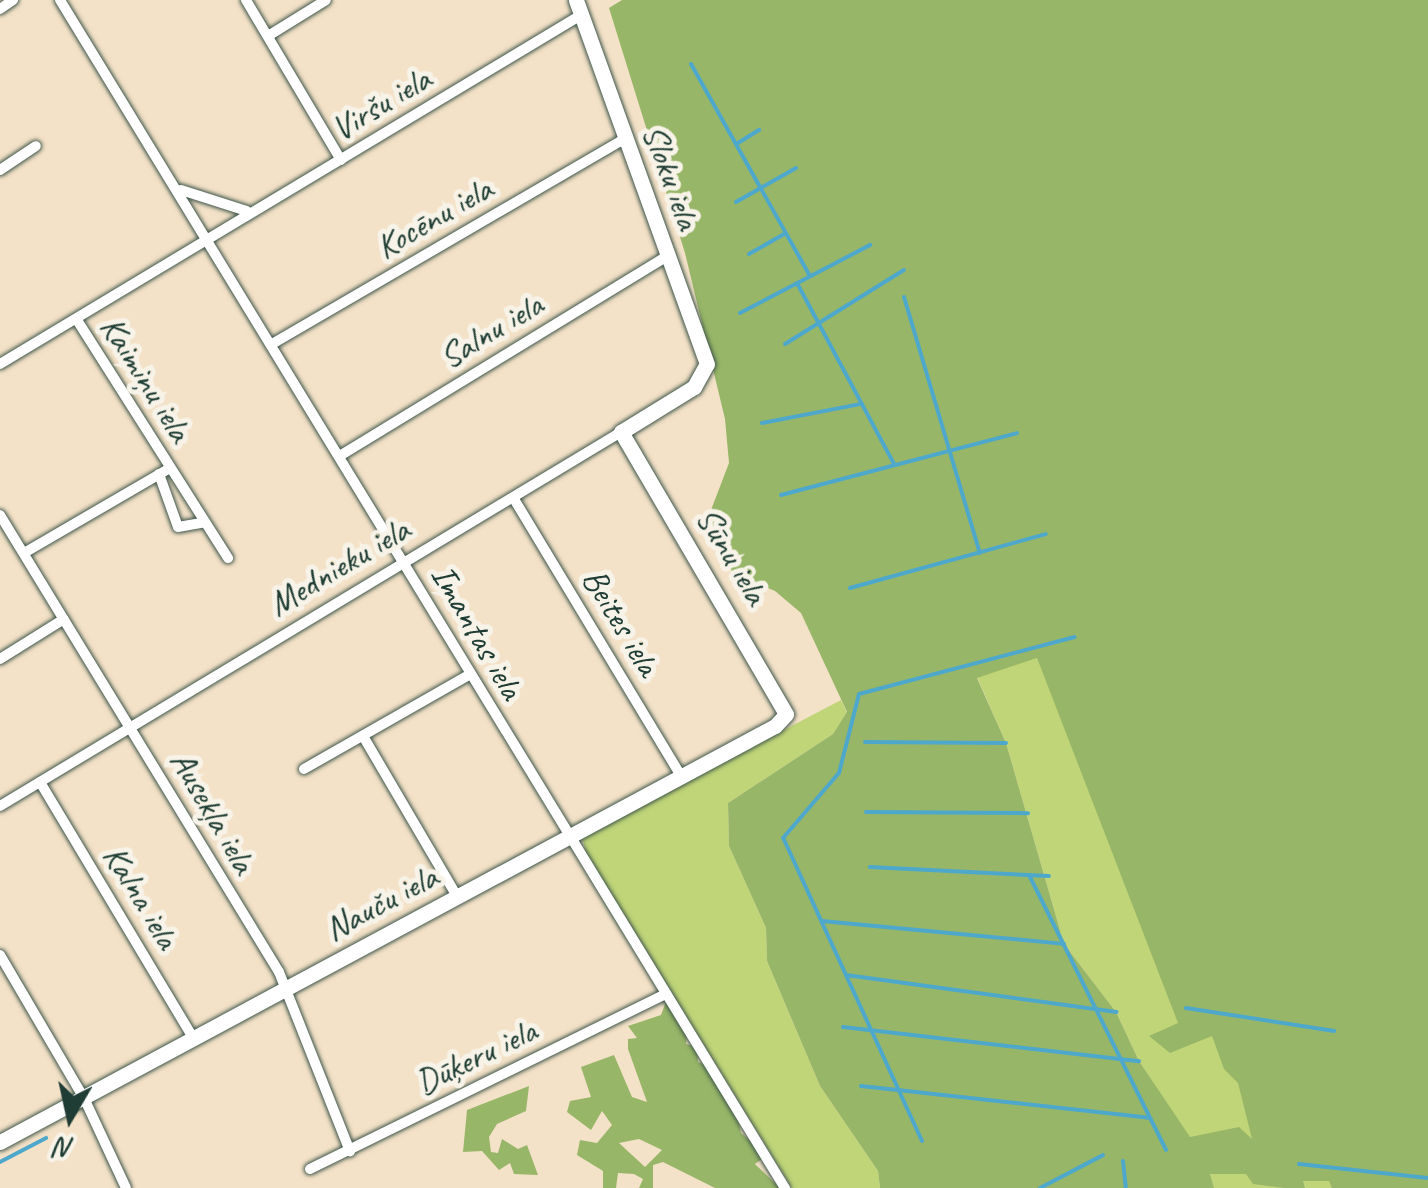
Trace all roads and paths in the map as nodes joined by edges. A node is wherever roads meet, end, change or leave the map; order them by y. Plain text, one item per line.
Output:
1 (13, 0) edge
2 (60, 0) edge
3 (246, 0) edge
4 (326, 0) edge
5 (0, 8) edge
6 (579, 8) edge
7 (268, 36) junction
8 (624, 139) junction
9 (36, 146) dead end
10 (341, 160) junction
11 (0, 170) edge
12 (180, 189) junction
13 (247, 211) junction
14 (208, 238) junction
15 (668, 256) junction
16 (77, 320) junction
17 (272, 344) junction
18 (0, 364) edge
19 (703, 374) joint
20 (622, 432) junction
21 (342, 454) junction
22 (170, 468) junction
23 (158, 474) junction
24 (514, 499) junction
25 (0, 515) edge
26 (205, 522) junction
27 (24, 553) junction
28 (228, 558) dead end
29 (404, 562) junction
30 (64, 619) junction
31 (0, 659) edge
32 (469, 675) junction
33 (786, 714) joint
34 (133, 729) junction
35 (363, 736) junction
36 (304, 769) dead end
37 (680, 774) junction
38 (40, 782) junction
39 (0, 806) edge
40 (567, 838) junction
41 (457, 896) junction
42 (0, 954) edge
43 (283, 988) junction
44 (666, 994) junction
45 (195, 1040) junction
46 (84, 1098) junction
47 (0, 1142) edge
48 (350, 1150) junction
49 (310, 1169) dead end
50 (126, 1188) edge
51 (786, 1188) edge

1 - 5 street
2 - 12 street, Imantas iela
3 - 7 street
4 - 7 street
6 - 8 street, Sloku iela
6 - 10 street, Viršu iela
7 - 10 street
8 - 15 street, Sloku iela
8 - 17 street, Kocēnu iela
9 - 11 street
10 - 13 street, Viršu iela
12 - 13 street
12 - 14 street, Imantas iela
13 - 14 street, Viršu iela
14 - 16 street, Viršu iela
14 - 17 street, Imantas iela
15 - 19 street, Sloku iela
15 - 21 street, Salnu iela
16 - 18 street, Viršu iela
16 - 22 street, Kaimiņu iela
17 - 21 street, Imantas iela
19 - 20 street, Mednieku iela
20 - 24 street, Mednieku iela
20 - 33 street, Sūnu iela
21 - 29 street, Imantas iela
22 - 23 street, Kaimiņu iela
22 - 26 street, Kaimiņu iela
23 - 26 street, Kaimiņu iela
23 - 27 street, Kaimiņu iela
24 - 29 street, Mednieku iela
24 - 37 street, Beites iela
25 - 27 street, Ausekļa iela
26 - 28 street, Kaimiņu iela
27 - 30 street, Ausekļa iela
29 - 32 street, Imantas iela
29 - 34 street, Mednieku iela
30 - 31 street
30 - 34 street, Ausekļa iela
32 - 35 street
32 - 40 street, Imantas iela
33 - 37 street, Nauču iela
34 - 38 street, Mednieku iela
34 - 43 street, Ausekļa iela
35 - 36 street
35 - 41 street
37 - 40 street, Nauču iela
38 - 39 street, Mednieku iela
38 - 45 street, Kalna iela
40 - 41 street, Nauču iela
40 - 44 street, Imantas iela
41 - 43 street, Nauču iela
42 - 46 street
43 - 45 street, Nauču iela
43 - 48 street, Ausekļa iela
44 - 48 street, Dūķeru iela
44 - 51 street, Imantas iela
45 - 46 street, Nauču iela
46 - 47 street, Nauču iela
46 - 50 street
48 - 49 street, Dūķeru iela

